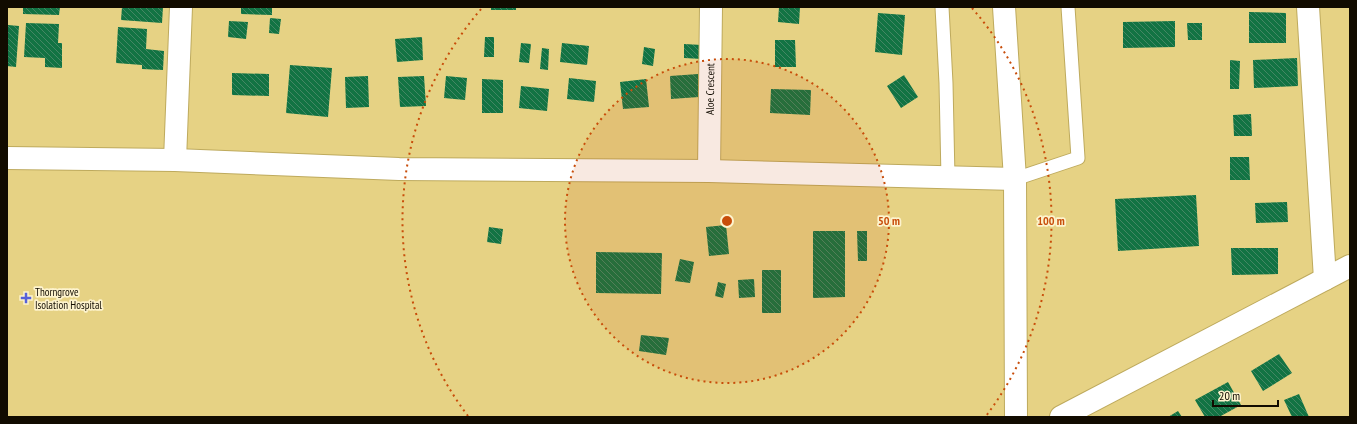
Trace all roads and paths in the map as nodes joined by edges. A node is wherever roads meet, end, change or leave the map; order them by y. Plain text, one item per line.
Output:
1 (182, 7) edge
2 (711, 7) edge
3 (942, 7) edge
4 (1004, 7) edge
5 (1068, 7) edge
6 (1308, 7) edge
7 (7, 158) edge
8 (175, 160) junction
9 (709, 171) junction
10 (948, 178) junction
11 (1015, 179) junction
12 (1350, 266) edge
13 (1325, 279) junction
14 (1016, 417) edge
15 (1060, 417) edge

1 - 8 street
2 - 9 street, Aloe Crescent
3 - 10 lane
4 - 11 street
5 - 11 lane
6 - 13 street
7 - 8 street
8 - 9 street
9 - 10 street
10 - 11 street
11 - 14 street
12 - 13 street
13 - 15 street

